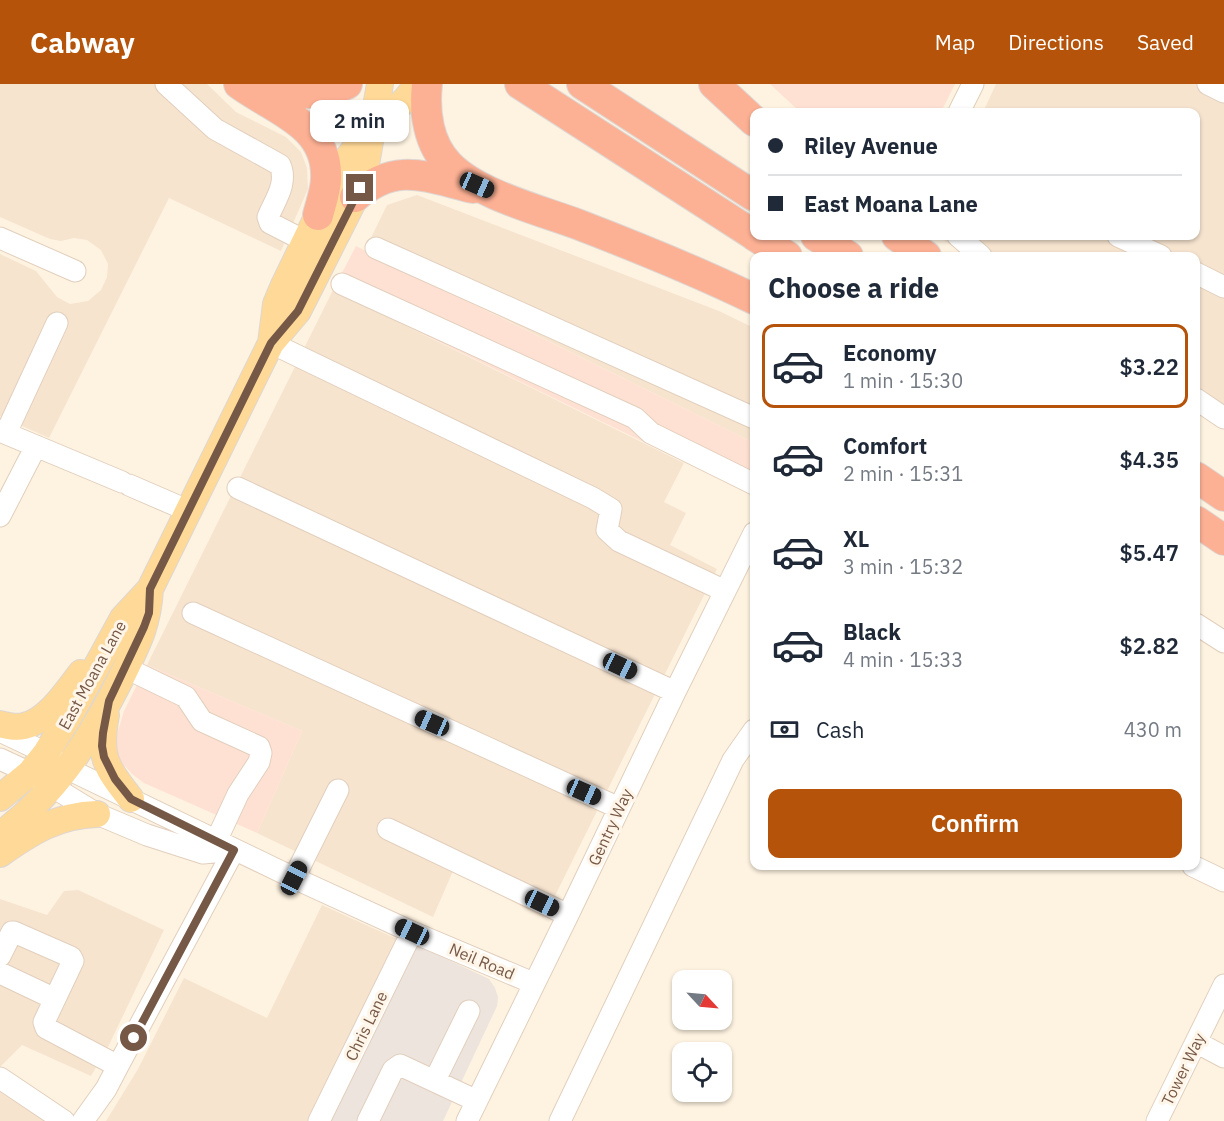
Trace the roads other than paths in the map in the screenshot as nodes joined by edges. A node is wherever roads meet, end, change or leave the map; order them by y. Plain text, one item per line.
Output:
1 (166, 84) edge
2 (239, 84) edge
3 (264, 84) edge
4 (347, 84) edge
5 (380, 84) edge
6 (418, 84) edge
7 (427, 84) edge
8 (520, 84) edge
9 (582, 84) edge
10 (714, 84) edge
11 (973, 84) edge
12 (1208, 84) edge
13 (1224, 92) edge
14 (961, 108) edge
15 (750, 117) edge
16 (371, 132) junction
17 (750, 193) edge
18 (497, 194) junction
19 (355, 197) junction
20 (312, 228) junction
21 (750, 232) edge
22 (0, 237) edge
23 (763, 240) edge
24 (822, 240) edge
25 (903, 240) edge
26 (963, 240) edge
27 (1127, 240) edge
28 (376, 248) dead end
29 (781, 252) edge
30 (842, 252) edge
31 (920, 252) edge
32 (976, 252) edge
33 (1152, 252) edge
34 (75, 271) dead end
35 (1200, 275) edge
36 (342, 284) dead end
37 (1224, 287) edge
38 (750, 296) edge
39 (57, 323) dead end
40 (271, 343) junction
41 (1200, 402) edge
42 (750, 416) edge
43 (1224, 418) edge
44 (3, 432) edge
45 (36, 446) junction
46 (750, 482) edge
47 (238, 488) dead end
48 (189, 511) junction
49 (0, 516) edge
50 (750, 541) edge
51 (150, 589) junction
52 (725, 591) junction
53 (193, 613) dead end
54 (123, 618) junction
55 (1200, 627) edge
56 (1224, 642) edge
57 (126, 668) junction
58 (675, 692) junction
59 (109, 701) junction
60 (0, 724) edge
61 (0, 731) edge
62 (750, 736) edge
63 (0, 759) edge
64 (38, 763) junction
65 (60, 779) junction
66 (338, 790) dead end
67 (0, 798) edge
68 (131, 799) junction
69 (619, 808) junction
70 (97, 814) junction
71 (388, 829) dead end
72 (0, 835) edge
73 (220, 848) junction
74 (0, 854) edge
75 (1200, 869) edge
76 (294, 878) junction
77 (1224, 881) edge
78 (568, 915) junction
79 (412, 932) junction
80 (0, 956) edge
81 (0, 973) edge
82 (533, 983) junction
83 (1224, 985) edge
84 (55, 999) junction
85 (469, 1011) dead end
86 (1196, 1042) junction
87 (1224, 1057) edge
88 (118, 1066) junction
89 (0, 1078) edge
90 (435, 1080) junction
91 (477, 1101) junction
92 (64, 1121) edge
93 (83, 1121) edge
94 (319, 1121) edge
95 (368, 1121) edge
96 (467, 1121) edge
97 (560, 1121) edge
98 (1157, 1121) edge

1 - 20 street
2 - 20 highway
3 - 4 highway
5 - 16 main road, East Moana Lane
6 - 16 main road, East Moana Lane
7 - 18 highway
8 - 21 highway
9 - 17 highway
10 - 15 highway
11 - 14 street
12 - 13 street
16 - 19 main road, East Moana Lane
16 - 20 main road, East Moana Lane
18 - 19 highway
18 - 38 highway
19 - 40 main road, East Moana Lane
20 - 40 main road, East Moana Lane
22 - 34 street
23 - 29 highway
24 - 30 highway
25 - 31 highway
26 - 32 street
27 - 33 street
28 - 42 street
35 - 37 street
36 - 46 street
39 - 44 street
40 - 48 main road, East Moana Lane
40 - 52 street
41 - 43 street
44 - 45 street
45 - 48 street
45 - 49 street
47 - 58 street
48 - 51 main road, East Moana Lane
50 - 52 street, Gentry Way
51 - 54 main road, East Moana Lane
51 - 57 main road, East Moana Lane
52 - 58 street, Gentry Way
53 - 69 street
54 - 60 main road
54 - 64 main road, East Moana Lane
55 - 56 street
57 - 59 main road, East Moana Lane
57 - 73 street
58 - 69 street, Gentry Way
59 - 65 main road, East Moana Lane
59 - 68 main road
61 - 64 street, Neil Road
62 - 97 street
63 - 64 street, Neil Road
64 - 65 street, Neil Road
64 - 67 main road, East Moana Lane
65 - 68 street, Neil Road
65 - 70 street, Neil Road
65 - 72 main road, East Moana Lane
66 - 76 street
68 - 73 street, Neil Road
69 - 78 street, Gentry Way
70 - 73 street, Neil Road
70 - 74 main road
71 - 78 street
73 - 76 street, Neil Road
73 - 88 street
75 - 77 street
76 - 79 street, Neil Road
78 - 82 street, Gentry Way
79 - 82 street, Neil Road
79 - 94 street, Chris Lane
80 - 84 street
81 - 84 street
82 - 91 street, Gentry Way
83 - 86 street, Tower Way
84 - 88 street
85 - 90 street
86 - 87 street
86 - 98 street, Tower Way
88 - 93 street
89 - 92 street
90 - 91 street
90 - 95 street
91 - 96 street, Gentry Way

